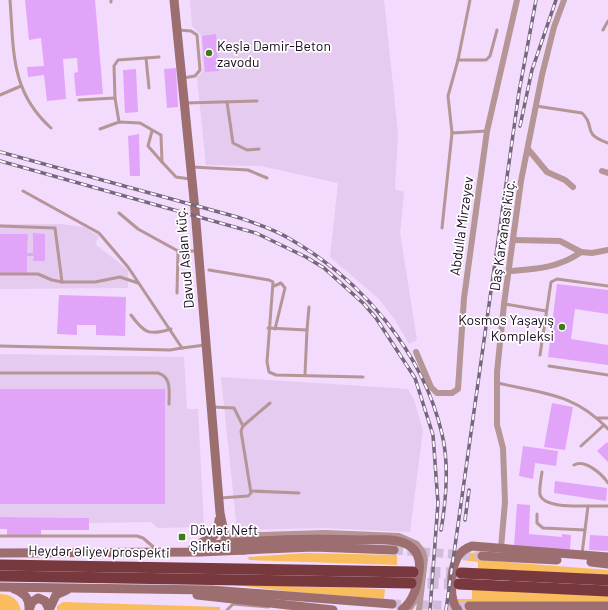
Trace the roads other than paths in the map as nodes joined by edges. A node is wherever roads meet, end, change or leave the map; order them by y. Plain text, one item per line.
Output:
1 (10, 0) edge
2 (174, 0) edge
3 (470, 0) edge
4 (517, 0) edge
5 (564, 0) edge
6 (608, 21) edge
7 (177, 30) junction
8 (497, 30) dead end
9 (604, 30) dead end
10 (159, 57) dead end
11 (146, 58) junction
12 (458, 60) junction
13 (182, 78) junction
14 (20, 86) junction
15 (148, 88) dead end
16 (0, 95) edge
17 (115, 98) junction
18 (78, 100) dead end
19 (257, 101) dead end
20 (227, 102) junction
21 (184, 103) junction
22 (536, 106) junction
23 (119, 122) junction
24 (51, 128) dead end
25 (100, 129) dead end
26 (152, 131) junction
27 (487, 131) junction
28 (452, 133) junction
29 (608, 143) edge
30 (259, 149) dead end
31 (528, 149) junction
32 (162, 162) junction
33 (190, 167) junction
34 (267, 178) dead end
35 (191, 179) junction
36 (573, 187) dead end
37 (23, 191) dead end
38 (119, 213) dead end
39 (0, 226) edge
40 (442, 228) dead end
41 (514, 240) junction
42 (608, 250) edge
43 (178, 251) junction
44 (198, 251) junction
45 (580, 252) junction
46 (209, 270) dead end
47 (510, 271) junction
48 (0, 274) edge
49 (62, 282) junction
50 (138, 283) junction
51 (274, 286) junction
52 (608, 286) edge
53 (177, 293) dead end
54 (504, 304) junction
55 (309, 307) dead end
56 (546, 311) junction
57 (131, 315) dead end
58 (268, 328) junction
59 (275, 328) junction
60 (171, 329) junction
61 (307, 330) junction
62 (205, 345) junction
63 (0, 346) edge
64 (182, 348) junction
65 (416, 352) dead end
66 (540, 355) dead end
67 (549, 366) dead end
68 (0, 372) edge
69 (305, 374) junction
70 (608, 375) edge
71 (363, 377) dead end
72 (498, 383) junction
73 (270, 403) dead end
74 (169, 404) dead end
75 (211, 407) junction
76 (598, 418) junction
77 (608, 418) edge
78 (604, 425) junction
79 (243, 426) junction
80 (608, 429) edge
81 (581, 446) dead end
82 (574, 464) dead end
83 (542, 472) dead end
84 (608, 483) edge
85 (251, 491) junction
86 (299, 492) dead end
87 (218, 499) junction
88 (588, 506) junction
89 (608, 506) edge
90 (220, 513) junction
91 (537, 514) dead end
92 (585, 530) junction
93 (0, 536) edge
94 (225, 543) junction
95 (501, 548) junction
96 (244, 550) junction
97 (394, 550) tunnel mouth
98 (0, 553) edge
99 (161, 553) junction
100 (482, 556) tunnel mouth
101 (582, 556) junction
102 (608, 557) edge
103 (608, 564) edge
104 (0, 565) edge
105 (0, 576) edge
106 (608, 580) edge
107 (3, 587) edge
108 (71, 588) junction
109 (146, 590) junction
110 (422, 591) junction
111 (608, 591) edge
112 (392, 604) tunnel mouth
113 (469, 606) dead end
114 (608, 606) edge
115 (29, 609) edge
116 (49, 610) edge
117 (227, 610) edge
118 (294, 610) edge
119 (333, 610) edge
120 (402, 610) edge
121 (410, 610) edge
122 (419, 610) edge
123 (458, 610) edge

1 - 14 lane
2 - 7 main road, Davud Aslan küç.
3 - 12 lane
4 - 27 street, Abdulla Mirzəyev
5 - 22 street, Daş Karxanası küç.
6 - 9 lane
7 - 13 main road, Davud Aslan küç.
7 - 13 lane
8 - 12 lane
10 - 11 lane
11 - 15 lane
11 - 17 lane
12 - 28 lane
13 - 21 main road, Davud Aslan küç.
14 - 16 lane
14 - 24 lane
17 - 18 lane
17 - 23 lane
19 - 20 lane
20 - 21 lane
20 - 30 lane
21 - 33 main road, Davud Aslan küç.
22 - 29 lane
22 - 31 street, Daş Karxanası küç.
23 - 25 lane
23 - 26 lane
26 - 32 lane
26 - 32 lane
27 - 28 lane
27 - 65 street, Abdulla Mirzəyev
28 - 40 lane
31 - 36 street
31 - 41 street, Daş Karxanası küç.
32 - 35 lane
33 - 34 lane
33 - 35 main road, Davud Aslan küç.
35 - 44 main road, Davud Aslan küç.
37 - 50 lane
38 - 43 lane
39 - 49 lane
41 - 45 street
41 - 47 street, Daş Karxanası küç.
42 - 45 street
43 - 44 lane
43 - 53 lane
44 - 62 main road, Davud Aslan küç.
45 - 47 street
46 - 51 lane
47 - 54 street, Daş Karxanası küç.
48 - 49 lane
49 - 50 lane
50 - 60 lane
51 - 58 lane
51 - 59 lane
52 - 56 lane
54 - 56 lane
54 - 72 street, Daş Karxanası küç.
55 - 61 lane
56 - 66 lane
57 - 60 lane
58 - 59 lane
58 - 69 lane
59 - 61 lane
60 - 64 lane
61 - 69 lane
62 - 64 lane
62 - 75 main road, Davud Aslan küç.
63 - 64 lane
67 - 70 lane
68 - 74 lane
69 - 71 lane
72 - 76 lane
72 - 95 street, Daş Karxanası küç.
73 - 79 lane
75 - 79 lane
75 - 87 main road, Davud Aslan küç.
76 - 77 lane
76 - 78 lane
78 - 80 lane
78 - 81 lane
79 - 85 lane
82 - 84 lane
83 - 88 lane
85 - 86 lane
85 - 87 lane
87 - 90 main road, Davud Aslan küç.
88 - 89 lane
88 - 92 lane
90 - 94 main road, Davud Aslan küç.
90 - 99 main road
91 - 92 lane
92 - 101 lane
93 - 99 lane
94 - 96 main road
94 - 99 main road
94 - 110 street
94 - 120 main road
95 - 101 main road
95 - 123 main road
96 - 97 main road
96 - 99 main road
98 - 99 main road
100 - 103 main road
101 - 102 main road
104 - 105 highway, Heydər Əliyev prospekti
106 - 111 highway
107 - 108 main road
107 - 115 main road
108 - 109 main road
108 - 116 main road
109 - 112 main road
109 - 119 main road
110 - 121 lane
110 - 122 street
113 - 114 main road
115 - 116 main road
117 - 118 lane

